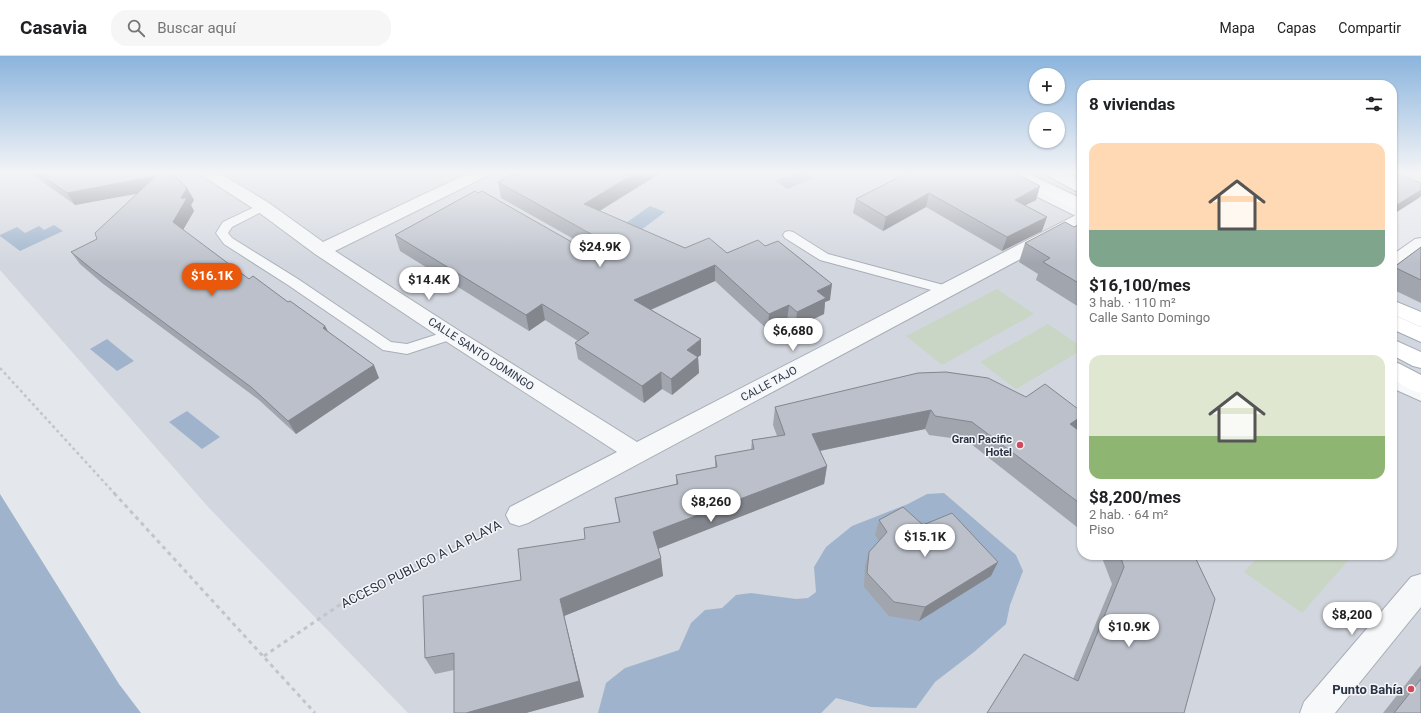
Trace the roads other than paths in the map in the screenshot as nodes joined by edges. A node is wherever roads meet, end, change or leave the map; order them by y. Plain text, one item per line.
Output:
1 (256, 203) edge
2 (420, 203) edge
3 (1063, 203) edge
4 (263, 207) junction
5 (1077, 210) edge
6 (1077, 222) edge
7 (789, 235) dead end
8 (1421, 243) edge
9 (322, 250) junction
10 (1397, 260) edge
11 (946, 290) junction
12 (1397, 308) edge
13 (1421, 320) edge
14 (1397, 323) edge
15 (451, 335) junction
16 (1421, 335) edge
17 (1397, 349) edge
18 (1421, 361) edge
19 (1397, 372) edge
20 (1397, 381) edge
21 (1421, 384) edge
22 (1421, 393) edge
23 (636, 453) junction
24 (519, 515) road end
25 (1421, 586) edge
26 (1315, 713) edge

1 - 4 street, CALLE SANTO DOMINGO
2 - 9 street
3 - 5 street
4 - 9 street, CALLE SANTO DOMINGO
4 - 15 lane
6 - 11 street, CALLE TAJO
7 - 11 lane
8 - 10 street
9 - 15 street, CALLE SANTO DOMINGO
11 - 23 street, CALLE TAJO
12 - 13 main road
14 - 16 main road
15 - 23 street, CALLE SANTO DOMINGO
17 - 18 main road
19 - 21 main road
20 - 22 street
23 - 24 street, CALLE TAJO
25 - 26 street

